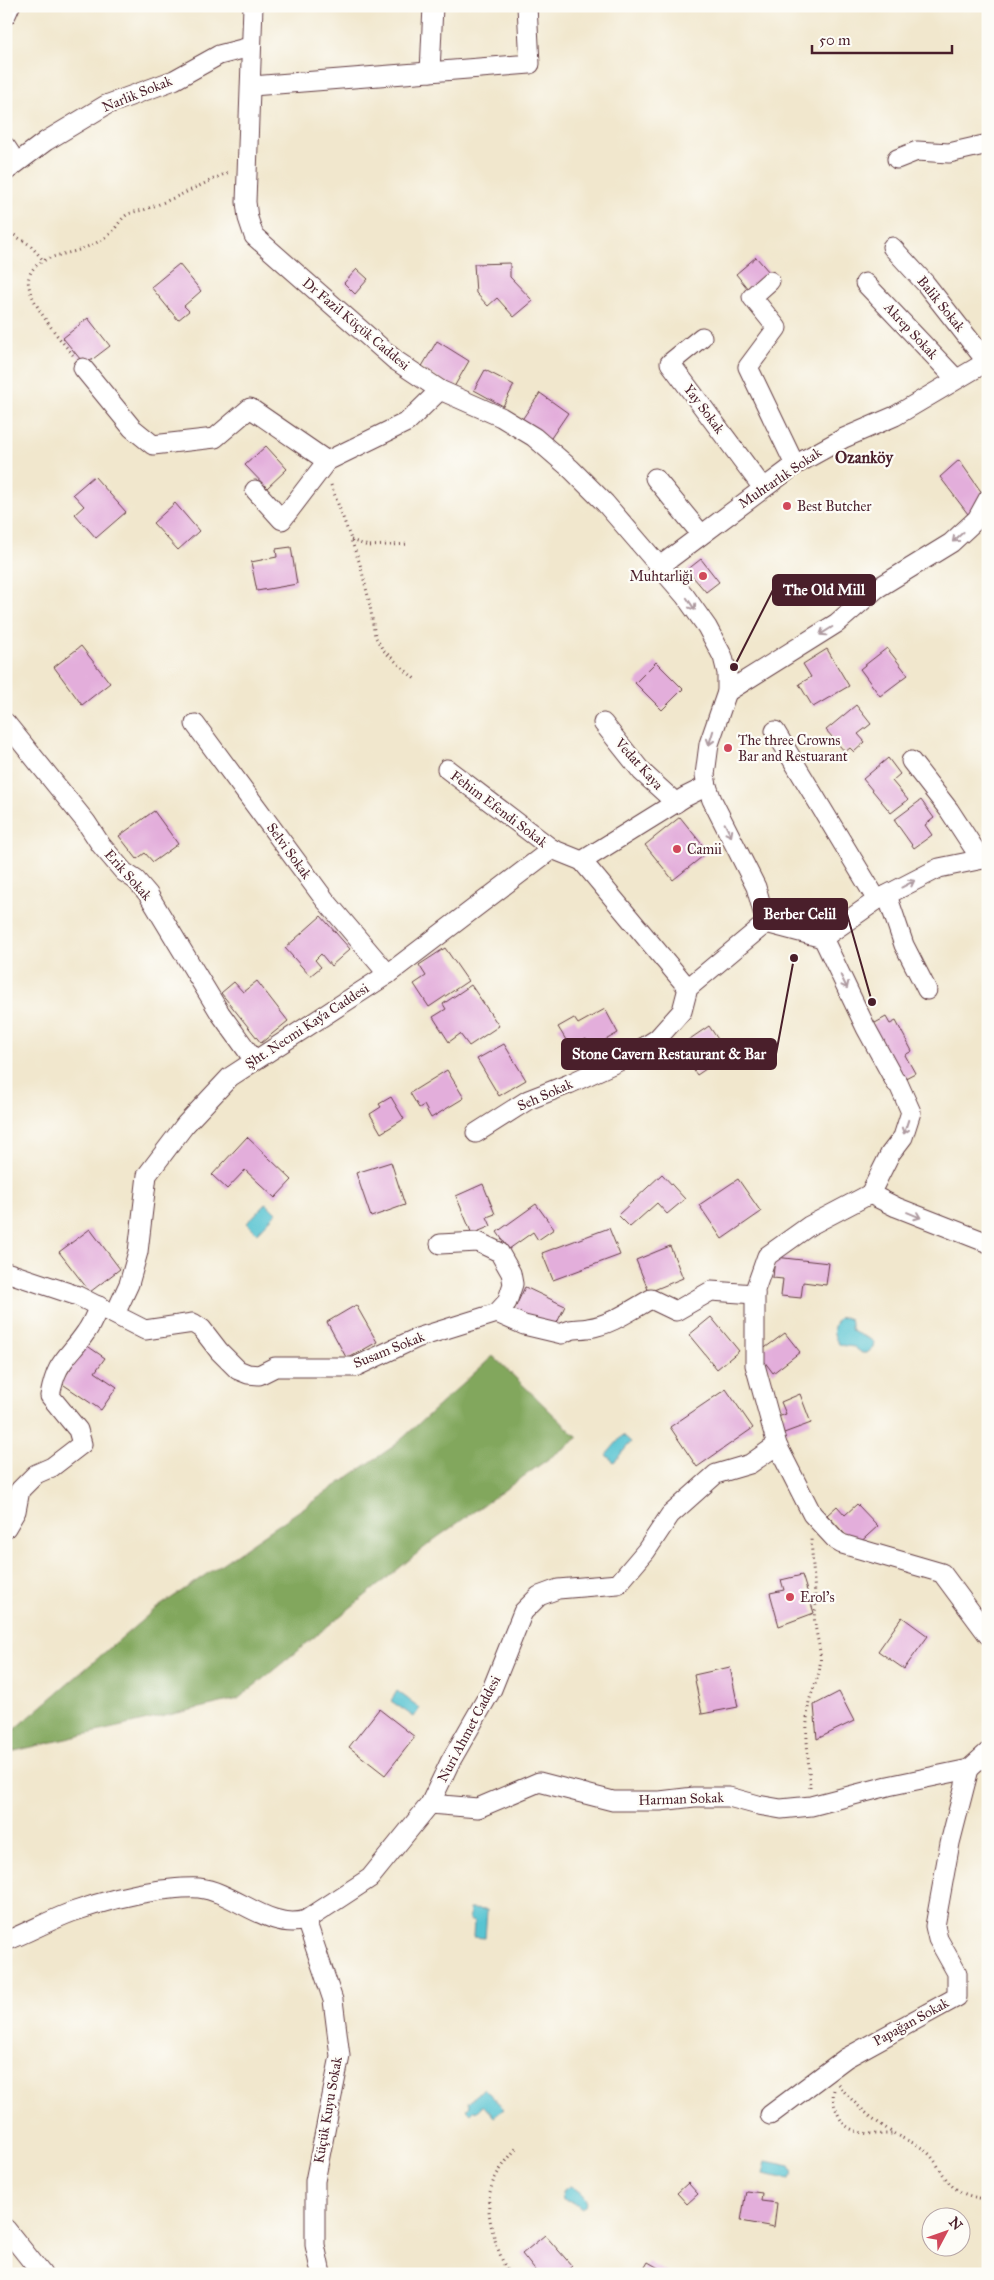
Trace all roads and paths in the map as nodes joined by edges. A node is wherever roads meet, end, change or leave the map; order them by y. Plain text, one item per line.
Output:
1 (10, 6) edge
2 (253, 6) edge
3 (433, 6) edge
4 (527, 6) edge
5 (6, 15) edge
6 (250, 55) junction
7 (430, 72) junction
8 (252, 86) junction
9 (988, 144) edge
10 (10, 160) edge
11 (897, 160) dead end
12 (248, 164) junction
13 (6, 230) edge
14 (892, 248) dead end
15 (43, 260) junction
16 (770, 281) dead end
17 (865, 283) dead end
18 (702, 337) dead end
19 (987, 361) edge
20 (83, 368) joint
21 (956, 380) junction
22 (440, 390) junction
23 (326, 462) junction
24 (795, 464) junction
25 (655, 478) dead end
26 (763, 488) junction
27 (255, 490) dead end
28 (988, 499) edge
29 (702, 534) junction
30 (350, 539) junction
31 (409, 544) dead end
32 (660, 566) junction
33 (416, 680) dead end
34 (727, 692) junction
35 (6, 723) edge
36 (603, 723) dead end
37 (194, 724) dead end
38 (775, 731) dead end
39 (911, 761) dead end
40 (447, 769) dead end
41 (707, 786) junction
42 (676, 803) junction
43 (552, 849) junction
44 (984, 859) edge
45 (582, 861) junction
46 (882, 898) junction
47 (766, 923) junction
48 (823, 938) junction
49 (388, 974) junction
50 (688, 988) junction
51 (927, 990) dead end
52 (254, 1060) junction
53 (476, 1133) dead end
54 (870, 1194) junction
55 (988, 1243) edge
56 (440, 1244) dead end
57 (6, 1272) edge
58 (754, 1294) junction
59 (107, 1310) junction
60 (497, 1313) junction
61 (777, 1445) junction
62 (812, 1514) junction
63 (6, 1528) edge
64 (988, 1636) edge
65 (988, 1752) edge
66 (969, 1769) junction
67 (430, 1804) junction
68 (811, 1806) junction
69 (306, 1920) junction
70 (6, 1941) edge
71 (770, 2115) dead end
72 (894, 2134) junction
73 (517, 2147) dead end
74 (988, 2199) edge
75 (6, 2229) edge
76 (42, 2274) edge
77 (321, 2274) edge
78 (508, 2274) edge

1 - 5 street
2 - 6 street, Dr Fazil Kϋçϋk Caddesi
3 - 7 street
4 - 7 street
6 - 8 street, Dr Fazil Kϋçϋk Caddesi
6 - 10 street, Narlik Sokak
7 - 8 street
8 - 12 street, Dr Fazil Kϋçϋk Caddesi
9 - 11 street
12 - 15 path
12 - 22 street, Dr Fazil Kϋçϋk Caddesi
13 - 15 path
14 - 19 street, Balik Sokak
15 - 20 path
16 - 24 street
17 - 21 street, Akrep Sokak
18 - 26 street, Yay Sokak
19 - 21 street, Muhtarlık Sokak
20 - 23 street
21 - 24 street, Muhtarlık Sokak
22 - 23 street
22 - 32 street, Dr Fazil Kϋçϋk Caddesi
23 - 27 street
23 - 30 path
24 - 26 street, Muhtarlık Sokak
25 - 29 street
26 - 29 street, Muhtarlık Sokak
28 -> 34 street
29 - 32 street, Muhtarlık Sokak
30 - 31 path
30 - 33 path
32 -> 34 street, Dr Fazil Kϋçϋk Caddesi
34 -> 41 street, Dr Fazil Kϋçϋk Caddesi
35 - 52 street, Erik Sokak
36 - 42 street, Vedat Kaya
37 - 49 street, Selvi Sokak
38 - 46 street
39 - 44 street
40 - 43 street, Fehim Efendi Sokak
41 - 42 street
41 -> 47 street
42 - 45 street
43 - 45 street
43 - 49 street, Şht. Necmi Kaýa Caddesi
46 -> 44 street
45 - 50 street
46 - 48 street
46 - 51 street
47 - 48 street
47 - 50 street
48 -> 54 street
49 - 52 street, Şht. Necmi Kaýa Caddesi
50 - 53 street, Seh Sokak
52 - 59 street, Şht. Necmi Kaýa Caddesi
54 -> 55 street
54 - 58 street
56 - 60 street
57 - 59 street
58 - 60 street
58 - 61 street
59 - 60 street, Susam Sokak
59 - 63 street, Şht. Necmi Kaýa Caddesi
61 - 62 street
61 - 67 street, Nuri Ahmet Caddesi
62 - 64 street
62 - 68 path
65 - 66 street, Harman Sokak
66 - 68 street, Harman Sokak
66 - 71 street, Papağan Sokak
67 - 68 street, Harman Sokak
67 - 69 street, Nuri Ahmet Caddesi
69 - 70 street
69 - 77 street, Küçük Kuyu Sokak
72 - 72 path
72 - 74 path
73 - 78 path
75 - 76 street

